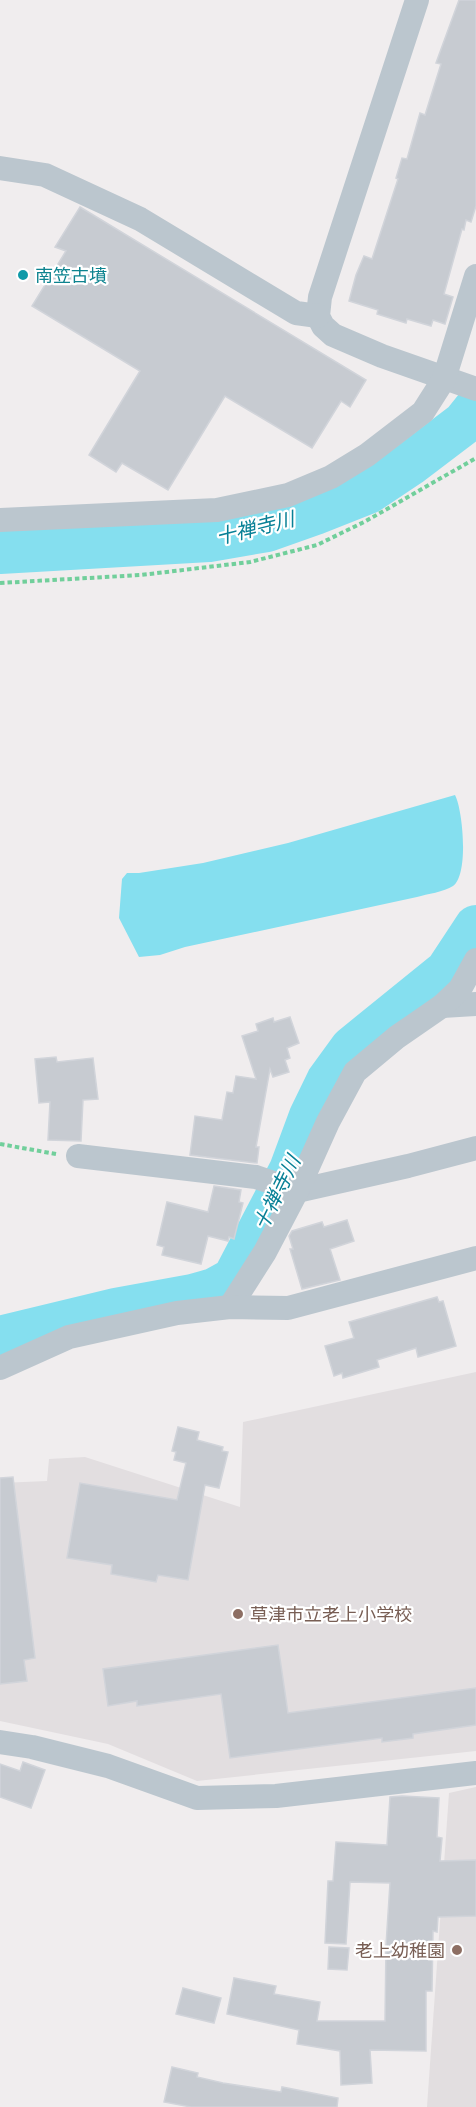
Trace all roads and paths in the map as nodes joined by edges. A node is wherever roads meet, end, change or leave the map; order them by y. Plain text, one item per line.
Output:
1 (417, 0) edge
2 (0, 168) edge
3 (476, 276) edge
4 (318, 316) junction
5 (444, 378) junction
6 (474, 389) edge
7 (476, 458) edge
8 (0, 520) edge
9 (0, 583) edge
10 (476, 960) edge
11 (476, 1004) edge
12 (442, 1006) junction
13 (0, 1143) edge
14 (476, 1148) edge
15 (78, 1156) joint
16 (287, 1187) junction
17 (476, 1257) edge
18 (230, 1307) junction
19 (0, 1368) edge
20 (0, 1742) edge
21 (476, 1773) edge

1 - 4 street
2 - 4 street
3 - 5 street
4 - 5 street
5 - 6 street
5 - 8 street
7 - 9 path
10 - 12 street
11 - 12 street
12 - 16 street
13 - 15 path
14 - 16 street
15 - 16 street
16 - 18 street
17 - 18 street
18 - 19 street
20 - 21 street

